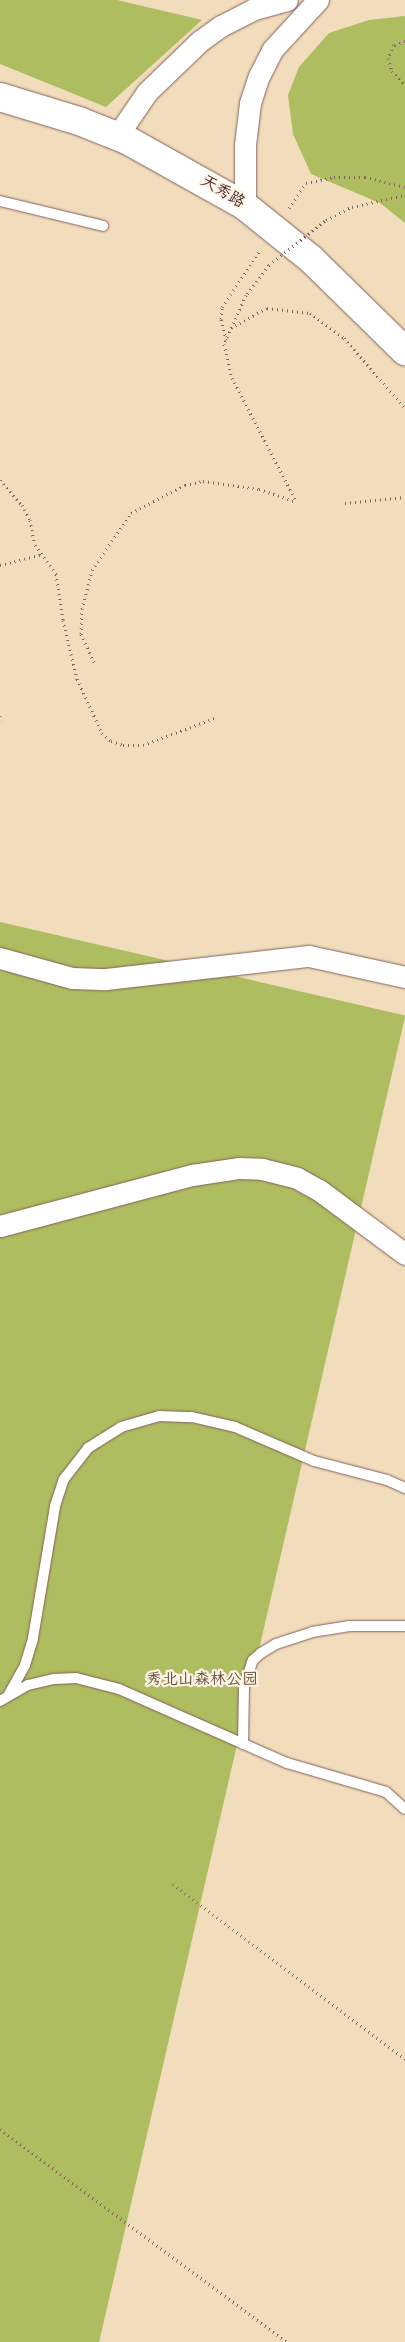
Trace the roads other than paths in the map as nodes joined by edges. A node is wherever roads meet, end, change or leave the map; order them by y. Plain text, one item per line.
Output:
1 (287, 0) edge
2 (318, 0) edge
3 (0, 97) edge
4 (117, 136) junction
5 (0, 200) edge
6 (245, 206) junction
7 (103, 226) dead end
8 (405, 351) edge
9 (0, 958) edge
10 (405, 977) edge
11 (0, 1226) edge
12 (405, 1254) edge
13 (405, 1488) edge
14 (405, 1626) edge
15 (4, 1699) edge
16 (243, 1744) junction
17 (405, 1809) edge

1 - 4 street
2 - 6 street
3 - 4 main road, 天秀路
4 - 6 main road, 天秀路
5 - 7 lane
6 - 8 main road, 天秀路
9 - 10 street
11 - 12 street
13 - 15 lane
14 - 16 lane
15 - 16 lane
16 - 17 lane

